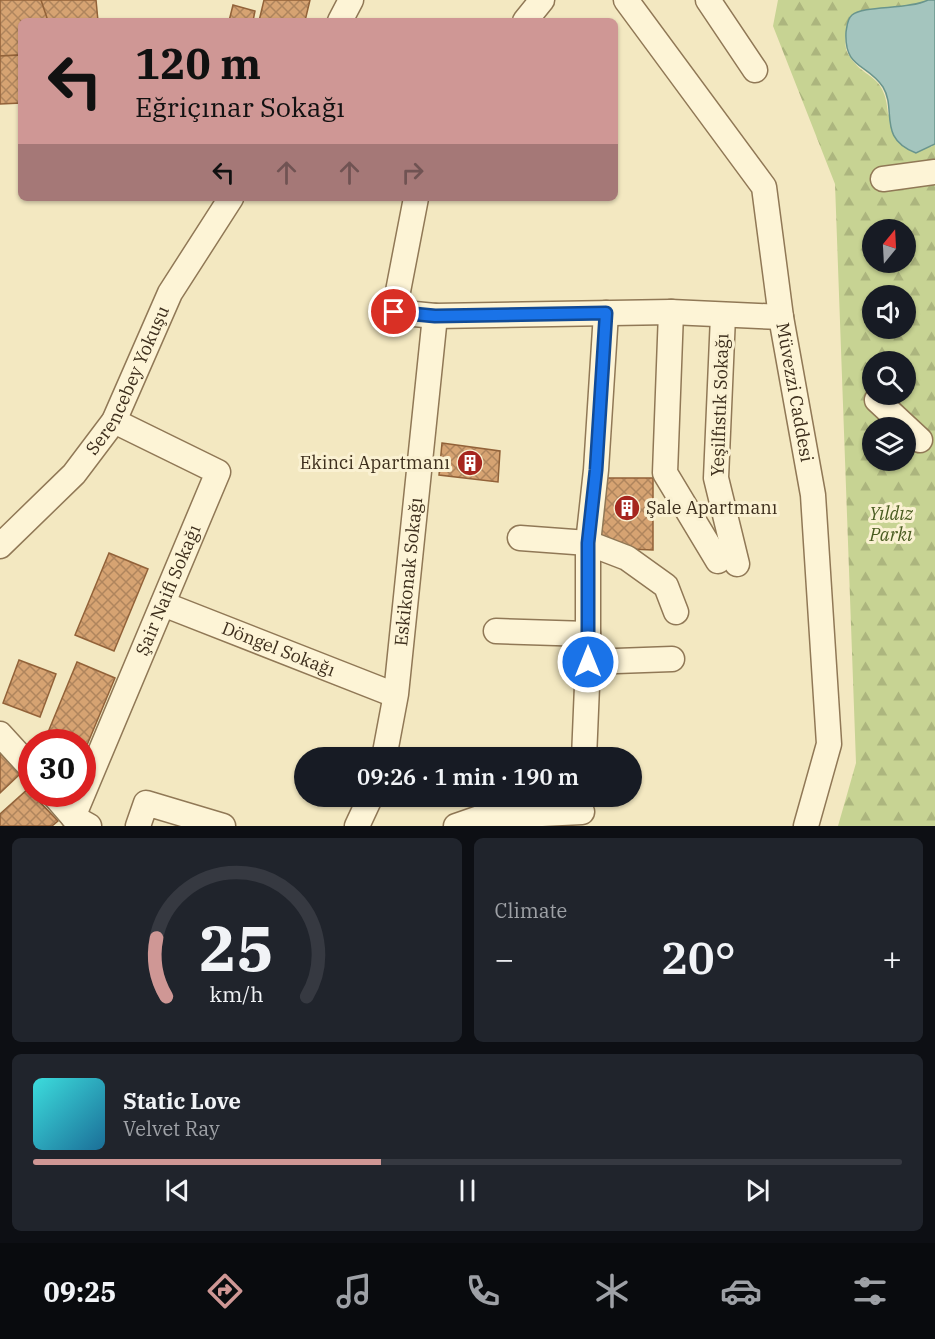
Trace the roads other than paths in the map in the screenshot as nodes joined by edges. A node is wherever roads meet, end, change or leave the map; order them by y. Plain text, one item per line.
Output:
1 (351, 0) edge
2 (542, 0) edge
3 (626, 0) edge
4 (708, 0) edge
5 (342, 18) edge
6 (527, 18) edge
7 (755, 70) dead end
8 (935, 172) edge
9 (883, 179) dead end
10 (229, 201) edge
11 (415, 201) edge
12 (671, 312) junction
13 (606, 313) junction
14 (435, 316) junction
15 (723, 316) junction
16 (780, 317) junction
17 (882, 405) edge
18 (114, 421) junction
19 (920, 440) dead end
20 (520, 538) dead end
21 (588, 543) junction
22 (0, 546) edge
23 (163, 604) junction
24 (676, 612) dead end
25 (496, 631) dead end
26 (588, 634) junction
27 (672, 659) dead end
28 (588, 662) junction
29 (395, 695) junction
30 (0, 734) edge
31 (386, 747) edge
32 (584, 747) edge
33 (18, 754) edge
34 (66, 807) edge
35 (366, 807) edge
36 (582, 812) edge
37 (81, 821) edge
38 (138, 826) edge
39 (223, 826) edge
40 (357, 826) edge
41 (456, 826) edge
42 (806, 826) edge

1 - 5 street
2 - 6 street
3 - 16 street, Müvezzi Caddesi
4 - 7 street
8 - 9 street
10 - 18 street, Serencebey Yokuşu
11 - 14 street
12 - 13 street
12 - 15 street
12 - 15 street, Yeşilfıstık Sokağı
13 - 14 street
13 - 21 street
14 - 29 street, Eskikonak Sokağı
15 - 16 street
16 - 42 street, Müvezzi Caddesi
17 - 19 street
18 - 22 street, Serencebey Yokuşu
18 - 23 street, Şair Naifi Sokağı
20 - 21 street
21 - 24 street
21 - 26 street
23 - 29 street, Döngel Sokağı
23 - 37 street, Şair Naifi Sokağı
25 - 26 street
26 - 28 street
27 - 28 street
28 - 32 street
29 - 31 street, Eskikonak Sokağı
30 - 33 street
34 - 37 street
35 - 40 street
36 - 41 street
38 - 39 street

